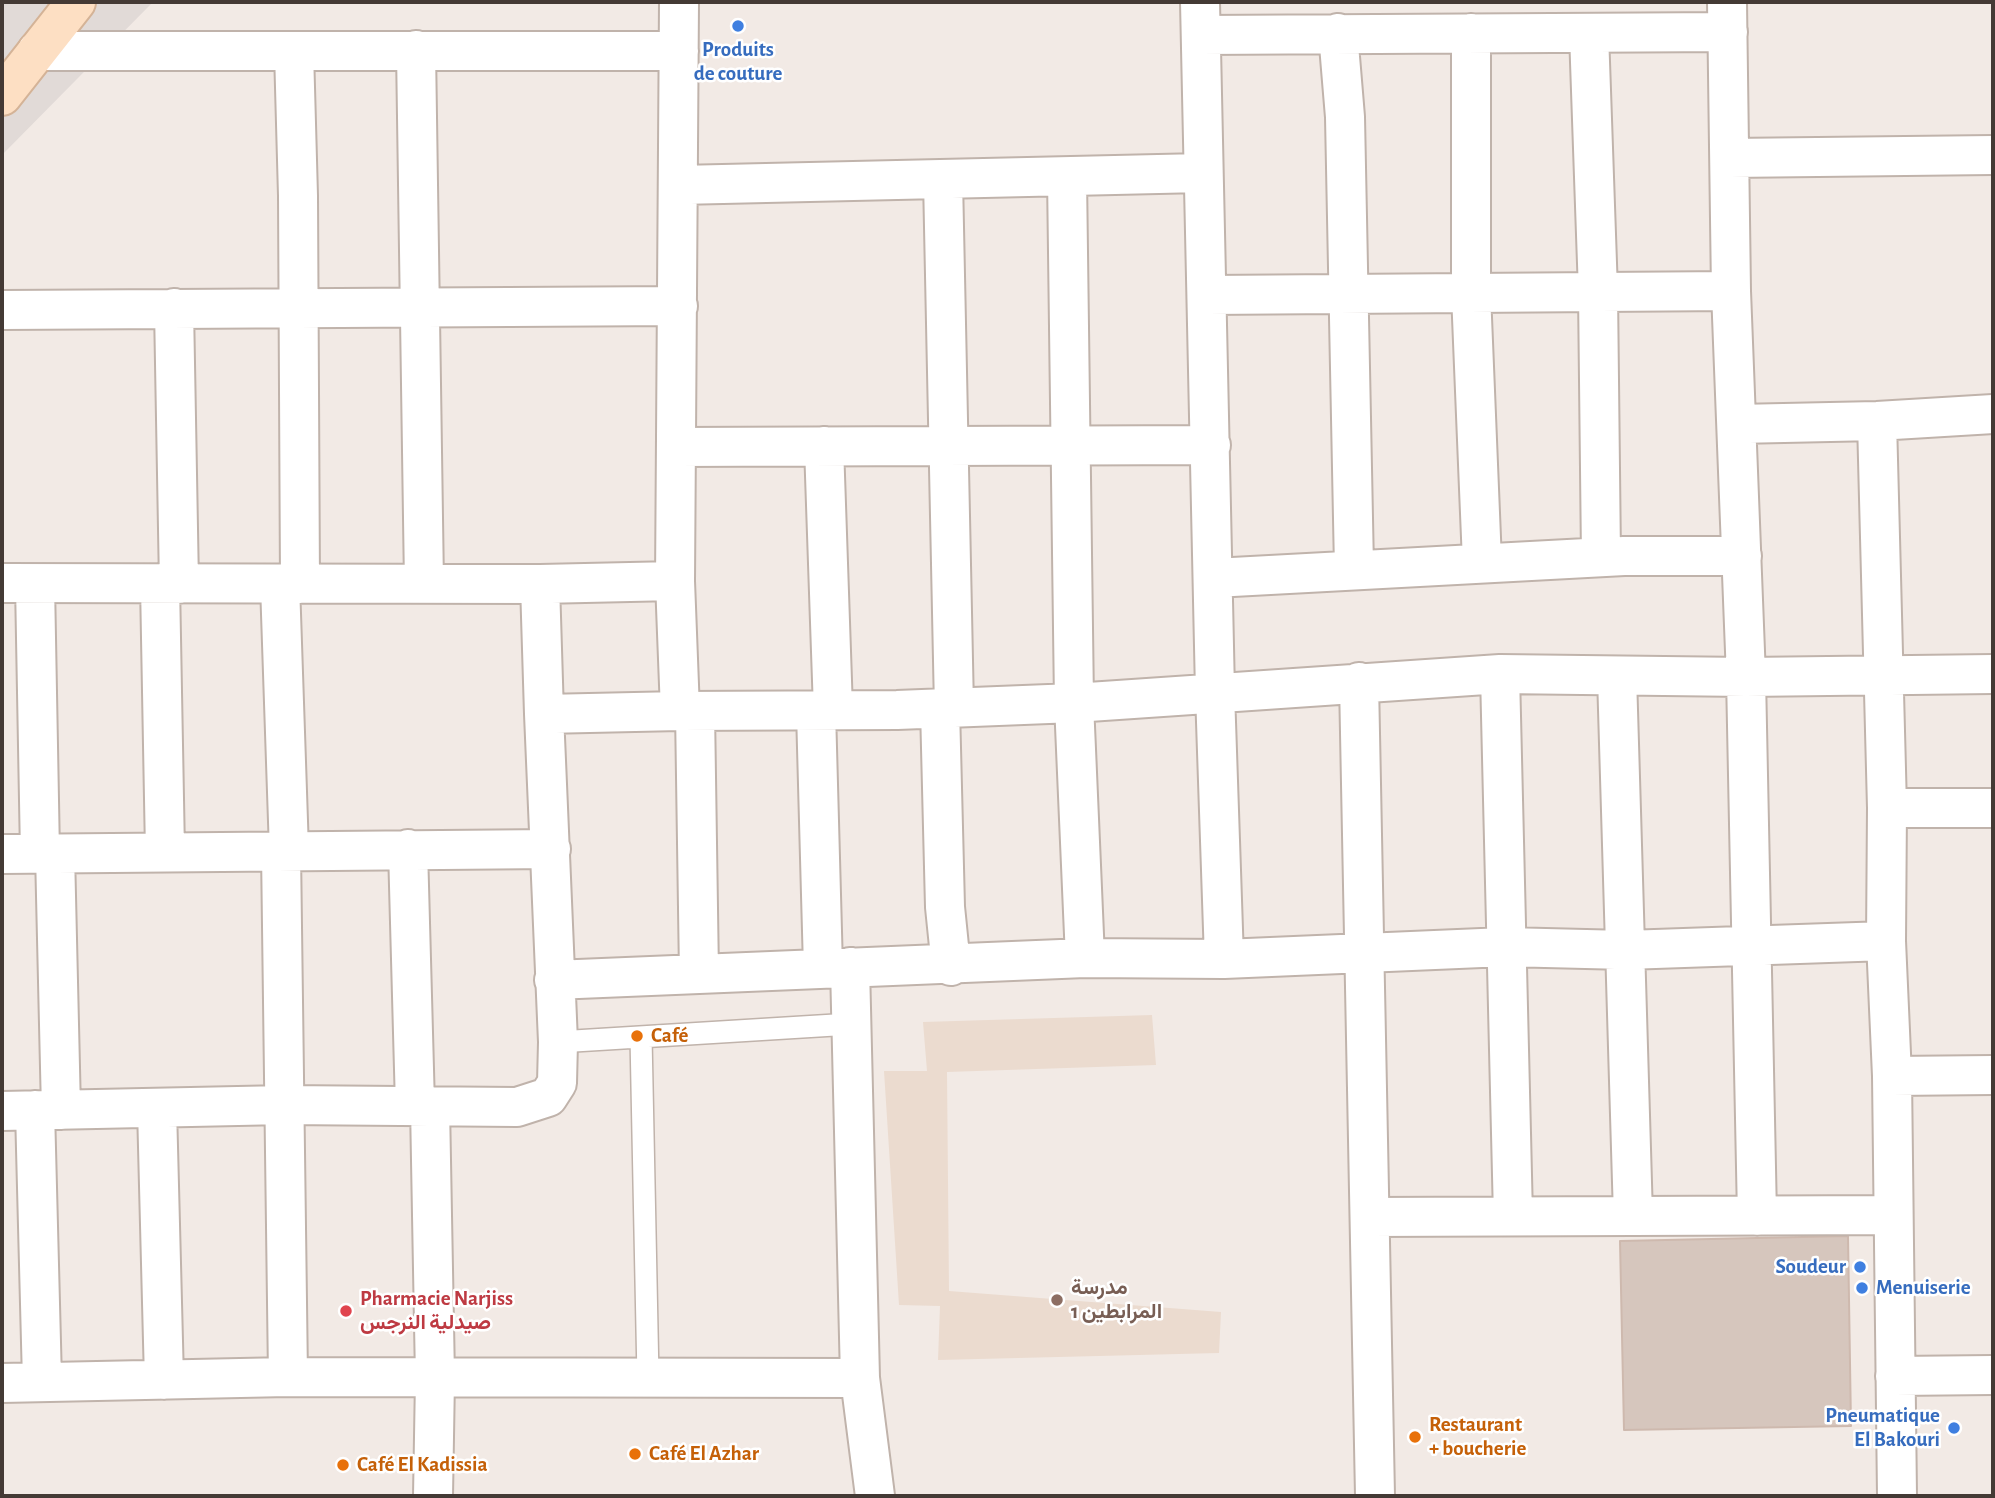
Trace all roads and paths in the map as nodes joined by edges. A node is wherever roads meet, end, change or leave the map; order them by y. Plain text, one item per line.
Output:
1 (76, 2) edge
2 (679, 2) edge
3 (1728, 17) edge
4 (1200, 18) edge
5 (1338, 33) junction
6 (1471, 33) junction
7 (1590, 33) junction
8 (416, 50) junction
9 (37, 51) junction
10 (294, 51) junction
11 (679, 51) junction
12 (2, 96) edge
13 (1993, 155) edge
14 (1730, 158) junction
15 (1202, 173) junction
16 (1067, 177) junction
17 (943, 179) junction
18 (680, 185) junction
19 (1731, 291) junction
20 (1598, 292) junction
21 (1349, 293) junction
22 (1471, 293) junction
23 (1208, 295) junction
24 (678, 306) junction
25 (420, 307) junction
26 (174, 309) junction
27 (298, 309) junction
28 (2, 310) edge
29 (1993, 414) edge
30 (1877, 421) junction
31 (1737, 424) junction
32 (950, 445) junction
33 (1072, 445) junction
34 (1211, 445) junction
35 (824, 446) junction
36 (676, 447) junction
37 (1742, 556) junction
38 (1601, 557) junction
39 (1482, 562) junction
40 (1354, 568) junction
41 (1214, 578) junction
42 (675, 581) junction
43 (19, 583) edge
44 (169, 583) junction
45 (290, 583) junction
46 (540, 583) junction
47 (424, 584) junction
48 (1500, 674) junction
49 (1993, 674) edge
50 (1882, 675) junction
51 (1617, 676) junction
52 (1746, 677) junction
53 (1359, 682) junction
54 (1215, 692) junction
55 (1074, 703) junction
56 (947, 708) junction
57 (688, 711) junction
58 (825, 711) junction
59 (544, 714) junction
60 (1887, 808) junction
61 (1993, 808) edge
62 (408, 849) junction
63 (551, 849) junction
64 (285, 851) junction
65 (165, 852) junction
66 (2, 854) edge
67 (47, 854) junction
68 (1886, 940) junction
69 (1750, 944) junction
70 (1505, 947) junction
71 (1626, 950) junction
72 (1363, 952) junction
73 (1085, 958) junction
74 (1224, 959) junction
75 (951, 966) junction
76 (836, 968) junction
77 (699, 974) junction
78 (554, 980) junction
79 (851, 1024) junction
80 (642, 1037) junction
81 (558, 1042) junction
82 (1993, 1075) edge
83 (1892, 1076) junction
84 (285, 1105) junction
85 (423, 1107) junction
86 (157, 1108) junction
87 (33, 1110) edge
88 (1893, 1215) junction
89 (1513, 1216) junction
90 (1633, 1216) junction
91 (1757, 1216) junction
92 (1370, 1217) junction
93 (1993, 1375) edge
94 (1895, 1376) junction
95 (288, 1377) junction
96 (435, 1378) junction
97 (648, 1378) junction
98 (860, 1378) junction
99 (164, 1380) junction
100 (42, 1381) junction
101 (2, 1383) edge
102 (433, 1496) edge
103 (874, 1496) edge
104 (1375, 1496) edge
105 (1897, 1496) edge

1 - 9 main road
2 - 11 street
3 - 7 street
3 - 14 street
4 - 5 street
4 - 15 street
5 - 6 street
5 - 21 street
6 - 7 street
6 - 22 street
7 - 20 street
8 - 10 street
8 - 11 street
8 - 25 street
9 - 10 street
9 - 12 main road
10 - 27 street
11 - 18 street
13 - 14 street
14 - 19 street
15 - 16 street
15 - 23 street
16 - 17 street
16 - 33 street
17 - 18 street
17 - 32 street
18 - 24 street
19 - 20 street
19 - 31 street
20 - 22 street
20 - 38 street
21 - 22 street
21 - 23 street
21 - 40 street
22 - 39 street
23 - 34 street
24 - 25 street
24 - 36 street
25 - 27 street
25 - 47 street
26 - 27 street
26 - 28 street
26 - 44 street
27 - 45 street
29 - 30 street
30 - 31 street
30 - 50 street
31 - 37 street
32 - 33 street
32 - 35 street
32 - 56 street
33 - 34 street
33 - 55 street
34 - 41 street
35 - 36 street
35 - 58 street
36 - 42 street
37 - 38 street
37 - 52 street
38 - 39 street
39 - 40 street
40 - 41 street
41 - 54 street
42 - 46 street
42 - 57 street
43 - 44 street
43 - 67 street
44 - 45 street
44 - 65 street
45 - 47 street
45 - 64 street
46 - 47 street
46 - 59 street
48 - 51 street
48 - 53 street
48 - 70 street
49 - 50 street
50 - 52 street
50 - 60 street
51 - 52 street
51 - 71 street
52 - 69 street
53 - 54 street
53 - 72 street
54 - 55 street
54 - 74 street
55 - 56 street
55 - 73 street
56 - 58 street
56 - 75 street
57 - 58 street
57 - 59 street
57 - 77 street
58 - 76 street
59 - 63 street
60 - 61 street
60 - 68 street
62 - 63 street
62 - 64 street
62 - 85 street
63 - 78 street
64 - 65 street
64 - 84 street
65 - 67 street
66 - 67 street
67 - 87 street
68 - 69 street
68 - 83 street
69 - 71 street
69 - 91 street
70 - 71 street
70 - 72 street
70 - 89 street
71 - 90 street
72 - 74 street
72 - 92 street
73 - 74 street
73 - 75 street
75 - 76 street
76 - 77 street
76 - 79 street
77 - 78 street
78 - 81 street
79 - 80 lane
79 - 98 street
80 - 81 lane
80 - 97 lane
81 - 85 street
82 - 83 street
83 - 88 street
84 - 85 street
84 - 86 street
84 - 95 street
85 - 96 street
86 - 87 street
86 - 99 street
87 - 100 street
88 - 91 street
88 - 94 street
89 - 90 street
89 - 92 street
90 - 91 street
92 - 104 street
93 - 94 street
94 - 105 street
95 - 96 street
95 - 99 street
96 - 97 street
96 - 102 street
97 - 98 street
98 - 103 street
99 - 100 street
100 - 101 street

